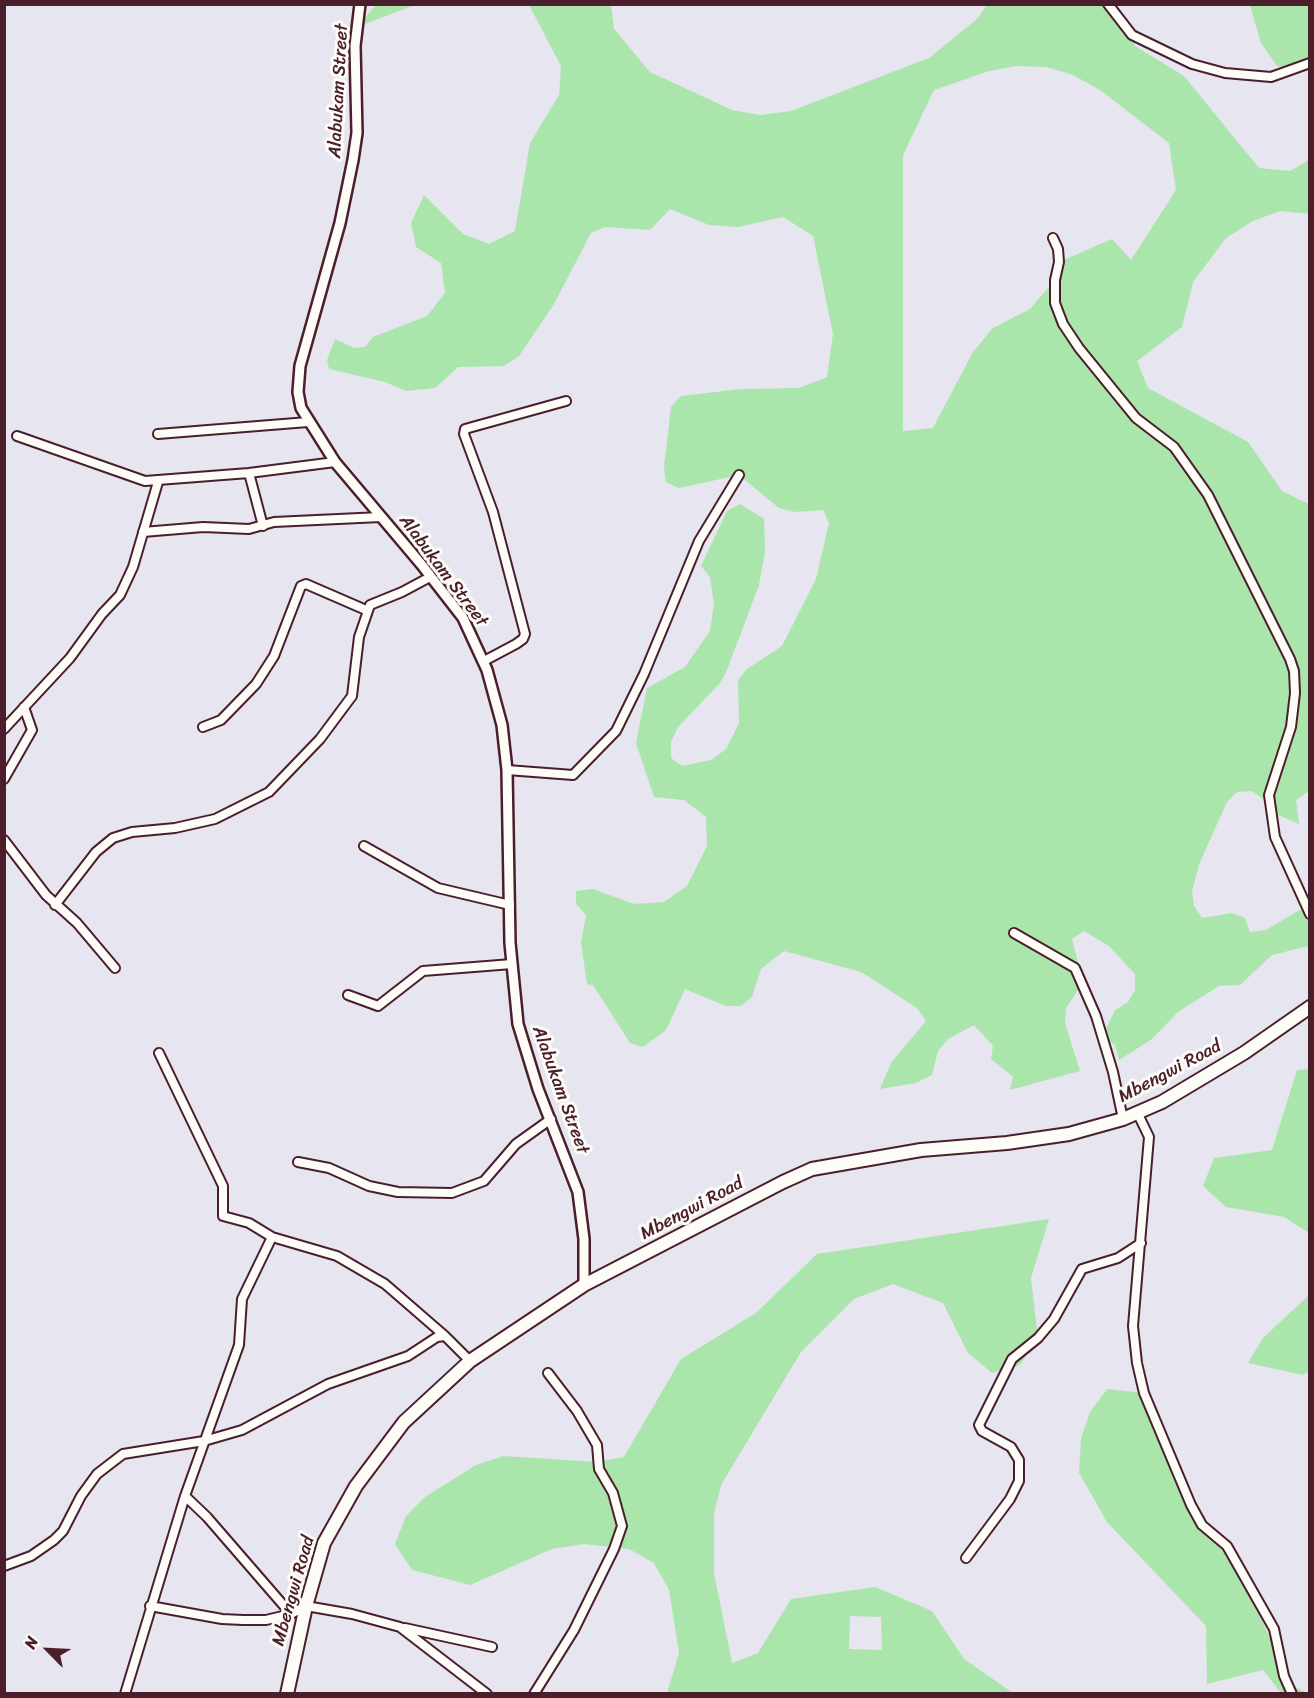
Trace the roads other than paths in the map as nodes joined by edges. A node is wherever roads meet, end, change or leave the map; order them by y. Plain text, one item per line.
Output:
1 (360, 4) edge
2 (1108, 4) edge
3 (1310, 63) edge
4 (1053, 238) dead end
5 (566, 401) dead end
6 (308, 422) junction
7 (158, 434) dead end
8 (17, 436) dead end
9 (335, 462) junction
10 (249, 473) junction
11 (739, 475) dead end
12 (158, 482) junction
13 (381, 517) junction
14 (263, 526) junction
15 (143, 532) junction
16 (430, 577) junction
17 (366, 610) junction
18 (484, 661) junction
19 (24, 707) junction
20 (203, 727) dead end
21 (4, 729) edge
22 (507, 770) junction
23 (4, 779) edge
24 (4, 840) edge
25 (364, 846) dead end
26 (55, 905) junction
27 (510, 906) junction
28 (1310, 914) edge
29 (1014, 933) dead end
30 (512, 964) junction
31 (115, 968) dead end
32 (348, 995) dead end
33 (1310, 1007) edge
34 (159, 1053) dead end
35 (1137, 1112) junction
36 (551, 1119) junction
37 (1123, 1119) junction
38 (298, 1162) dead end
39 (272, 1237) junction
40 (1141, 1243) junction
41 (584, 1285) junction
42 (445, 1336) junction
43 (470, 1360) junction
44 (548, 1373) dead end
45 (204, 1441) junction
46 (184, 1496) junction
47 (966, 1558) dead end
48 (4, 1566) edge
49 (150, 1606) junction
50 (306, 1606) junction
51 (291, 1614) junction
52 (400, 1628) junction
53 (492, 1647) dead end
54 (125, 1694) edge
55 (287, 1694) edge
56 (487, 1694) edge
57 (534, 1694) edge
58 (1292, 1694) edge

1 - 6 street, Alabukam Street
2 - 3 street
4 - 28 street
5 - 18 street
6 - 7 street
6 - 9 street, Alabukam Street
8 - 12 street
9 - 10 street
9 - 13 street, Alabukam Street
10 - 12 street
10 - 14 street
11 - 22 street
12 - 15 street
13 - 14 street
13 - 16 street, Alabukam Street
14 - 15 street
15 - 19 street
16 - 17 street
16 - 18 street, Alabukam Street
17 - 20 street
17 - 26 street
18 - 22 street, Alabukam Street
19 - 21 street
19 - 23 street
22 - 27 street, Alabukam Street
24 - 26 street
25 - 27 street
26 - 31 street
27 - 30 street, Alabukam Street
29 - 37 street
30 - 32 street
30 - 36 street, Alabukam Street
33 - 35 main road, Mbengwi Road
34 - 39 street
35 - 37 main road, Mbengwi Road
35 - 40 street
36 - 38 street
36 - 41 street, Alabukam Street
37 - 41 main road, Mbengwi Road
39 - 42 street
39 - 45 street
40 - 47 street
40 - 58 street
41 - 43 main road, Mbengwi Road
42 - 43 street
42 - 45 street
43 - 50 main road, Mbengwi Road
44 - 57 street
45 - 46 street
45 - 48 street
46 - 49 street
46 - 51 street
49 - 51 street
49 - 54 street
50 - 51 street
50 - 52 street
50 - 55 main road, Mbengwi Road
52 - 53 street
52 - 56 street

